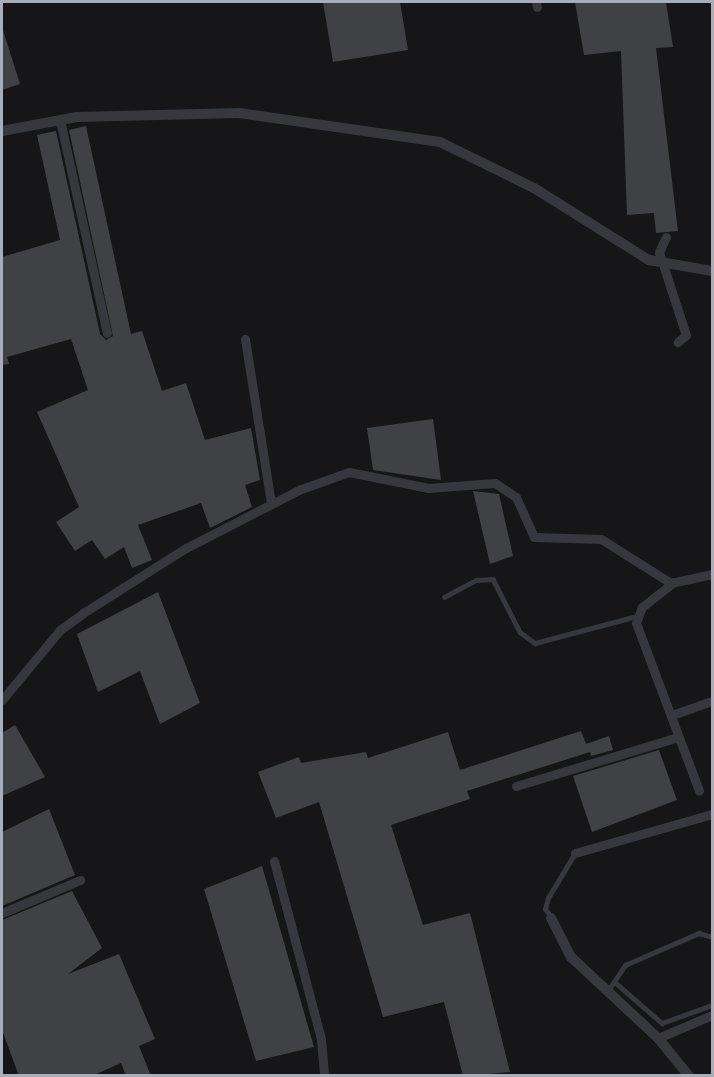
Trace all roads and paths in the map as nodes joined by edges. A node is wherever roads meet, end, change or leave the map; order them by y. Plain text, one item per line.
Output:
1 (60, 120) junction
2 (2, 130) edge
3 (666, 237) dead end
4 (661, 263) junction
5 (712, 271) edge
6 (107, 333) dead end
7 (245, 339) dead end
8 (678, 342) dead end
9 (271, 504) junction
10 (712, 574) edge
11 (674, 582) junction
12 (444, 597) dead end
13 (637, 616) junction
14 (2, 700) edge
15 (712, 701) edge
16 (672, 715) junction
17 (678, 737) junction
18 (516, 786) dead end
19 (699, 791) dead end
20 (712, 814) edge
21 (575, 852) joint
22 (274, 861) dead end
23 (80, 880) dead end
24 (2, 914) edge
25 (551, 918) joint
26 (712, 937) edge
27 (617, 984) junction
28 (606, 990) junction
29 (712, 1005) edge
30 (712, 1015) edge
31 (658, 1038) junction
32 (324, 1076) edge
33 (689, 1076) edge

1 - 2 street
1 - 4 street
1 - 6 street
3 - 4 street
4 - 5 street
4 - 8 street
7 - 9 street
9 - 11 street
9 - 14 street
10 - 11 street
11 - 13 street
12 - 13 lane
13 - 16 street
15 - 16 street
16 - 17 street
17 - 18 street
17 - 19 street
20 - 21 street
21 - 25 lane
22 - 32 street
23 - 24 street
25 - 28 street
26 - 27 lane
27 - 28 lane
27 - 29 lane
28 - 31 street
30 - 31 street
31 - 33 street

